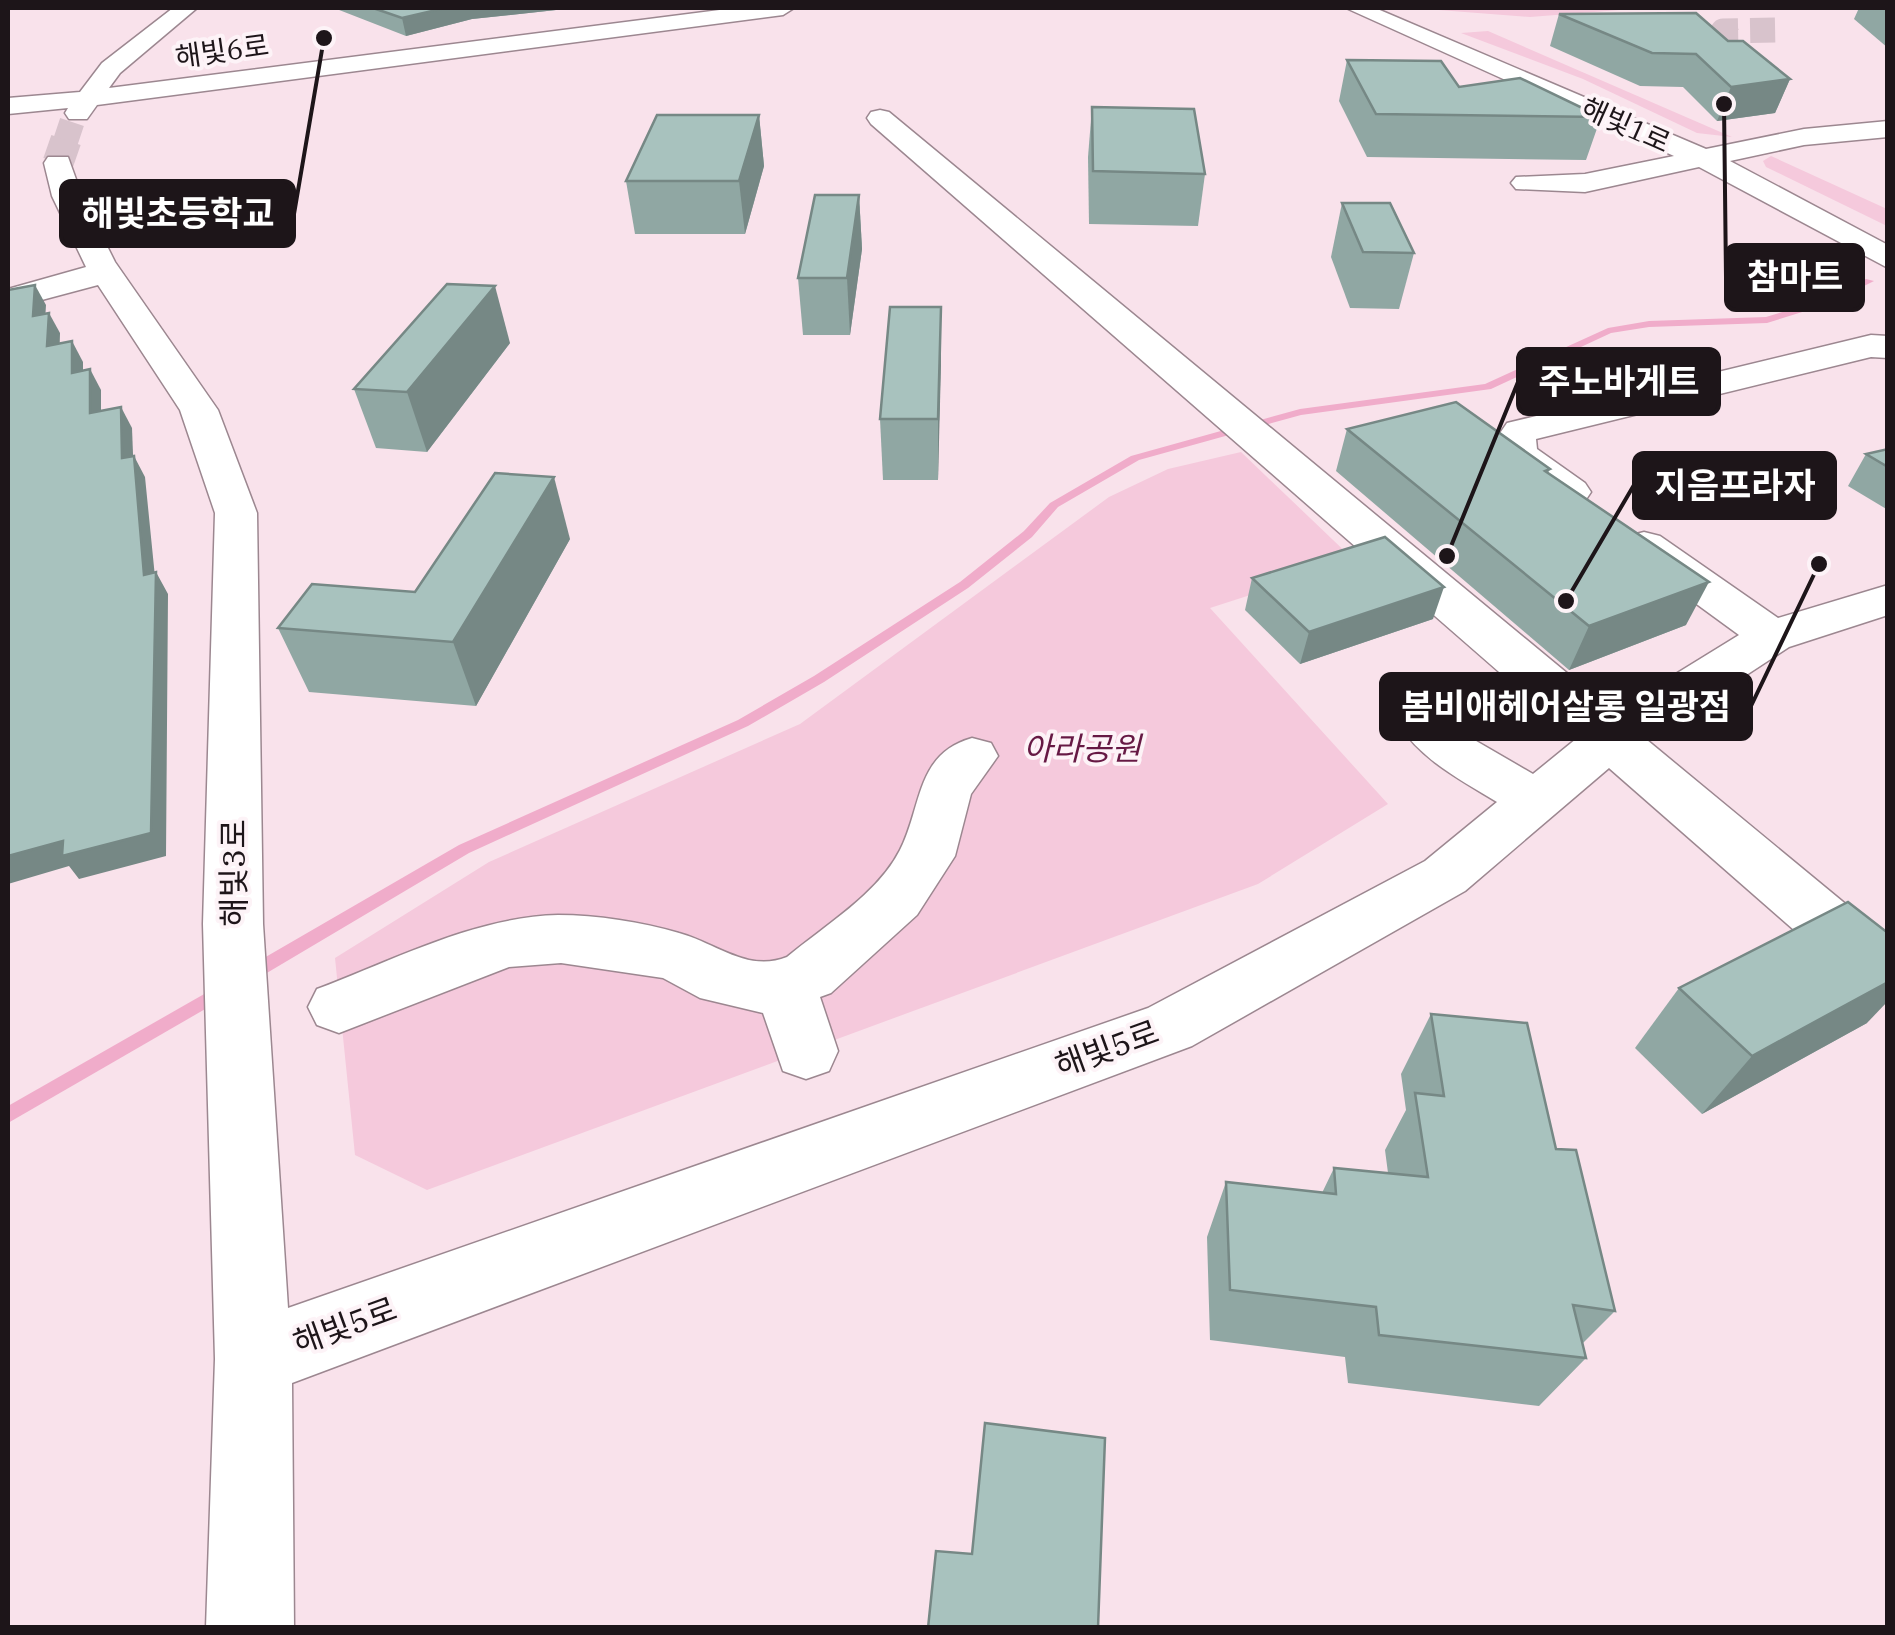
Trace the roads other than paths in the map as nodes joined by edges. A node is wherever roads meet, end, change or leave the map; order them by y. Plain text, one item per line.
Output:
1 (186, 8) edge
2 (783, 8) edge
3 (1357, 8) edge
4 (753, 9) edge
5 (8, 106) edge
6 (79, 110) junction
7 (880, 118) dead end
8 (1888, 126) edge
9 (1703, 158) junction
10 (58, 163) tunnel mouth
11 (1526, 183) edge
12 (1888, 258) edge
13 (106, 272) junction
14 (8, 298) edge
15 (1888, 346) edge
16 (1888, 599) edge
17 (1772, 636) junction
18 (1424, 722) dead end
19 (1610, 739) junction
20 (972, 756) dead end
21 (1538, 802) junction
22 (1888, 975) edge
23 (785, 985) junction
24 (339, 1007) dead end
25 (806, 1050) dead end
26 (253, 1359) junction
27 (250, 1628) edge

1 - 6 street
2 - 4 street, 해빛6로
3 - 9 street, 해빛1로
4 - 6 street, 해빛6로
5 - 6 street, 해빛6로
7 - 19 street
8 - 9 street
9 - 11 street
9 - 12 street, 해빛1로
10 - 13 street, 해빛3로
13 - 14 street
13 - 26 street, 해빛3로
15 - 17 street
16 - 17 street, 해빛5로
17 - 19 street, 해빛5로
18 - 21 street
19 - 21 street, 해빛5로
19 - 22 street
20 - 23 street
21 - 26 street, 해빛5로
23 - 24 street
23 - 25 street
26 - 27 street, 해빛3로

